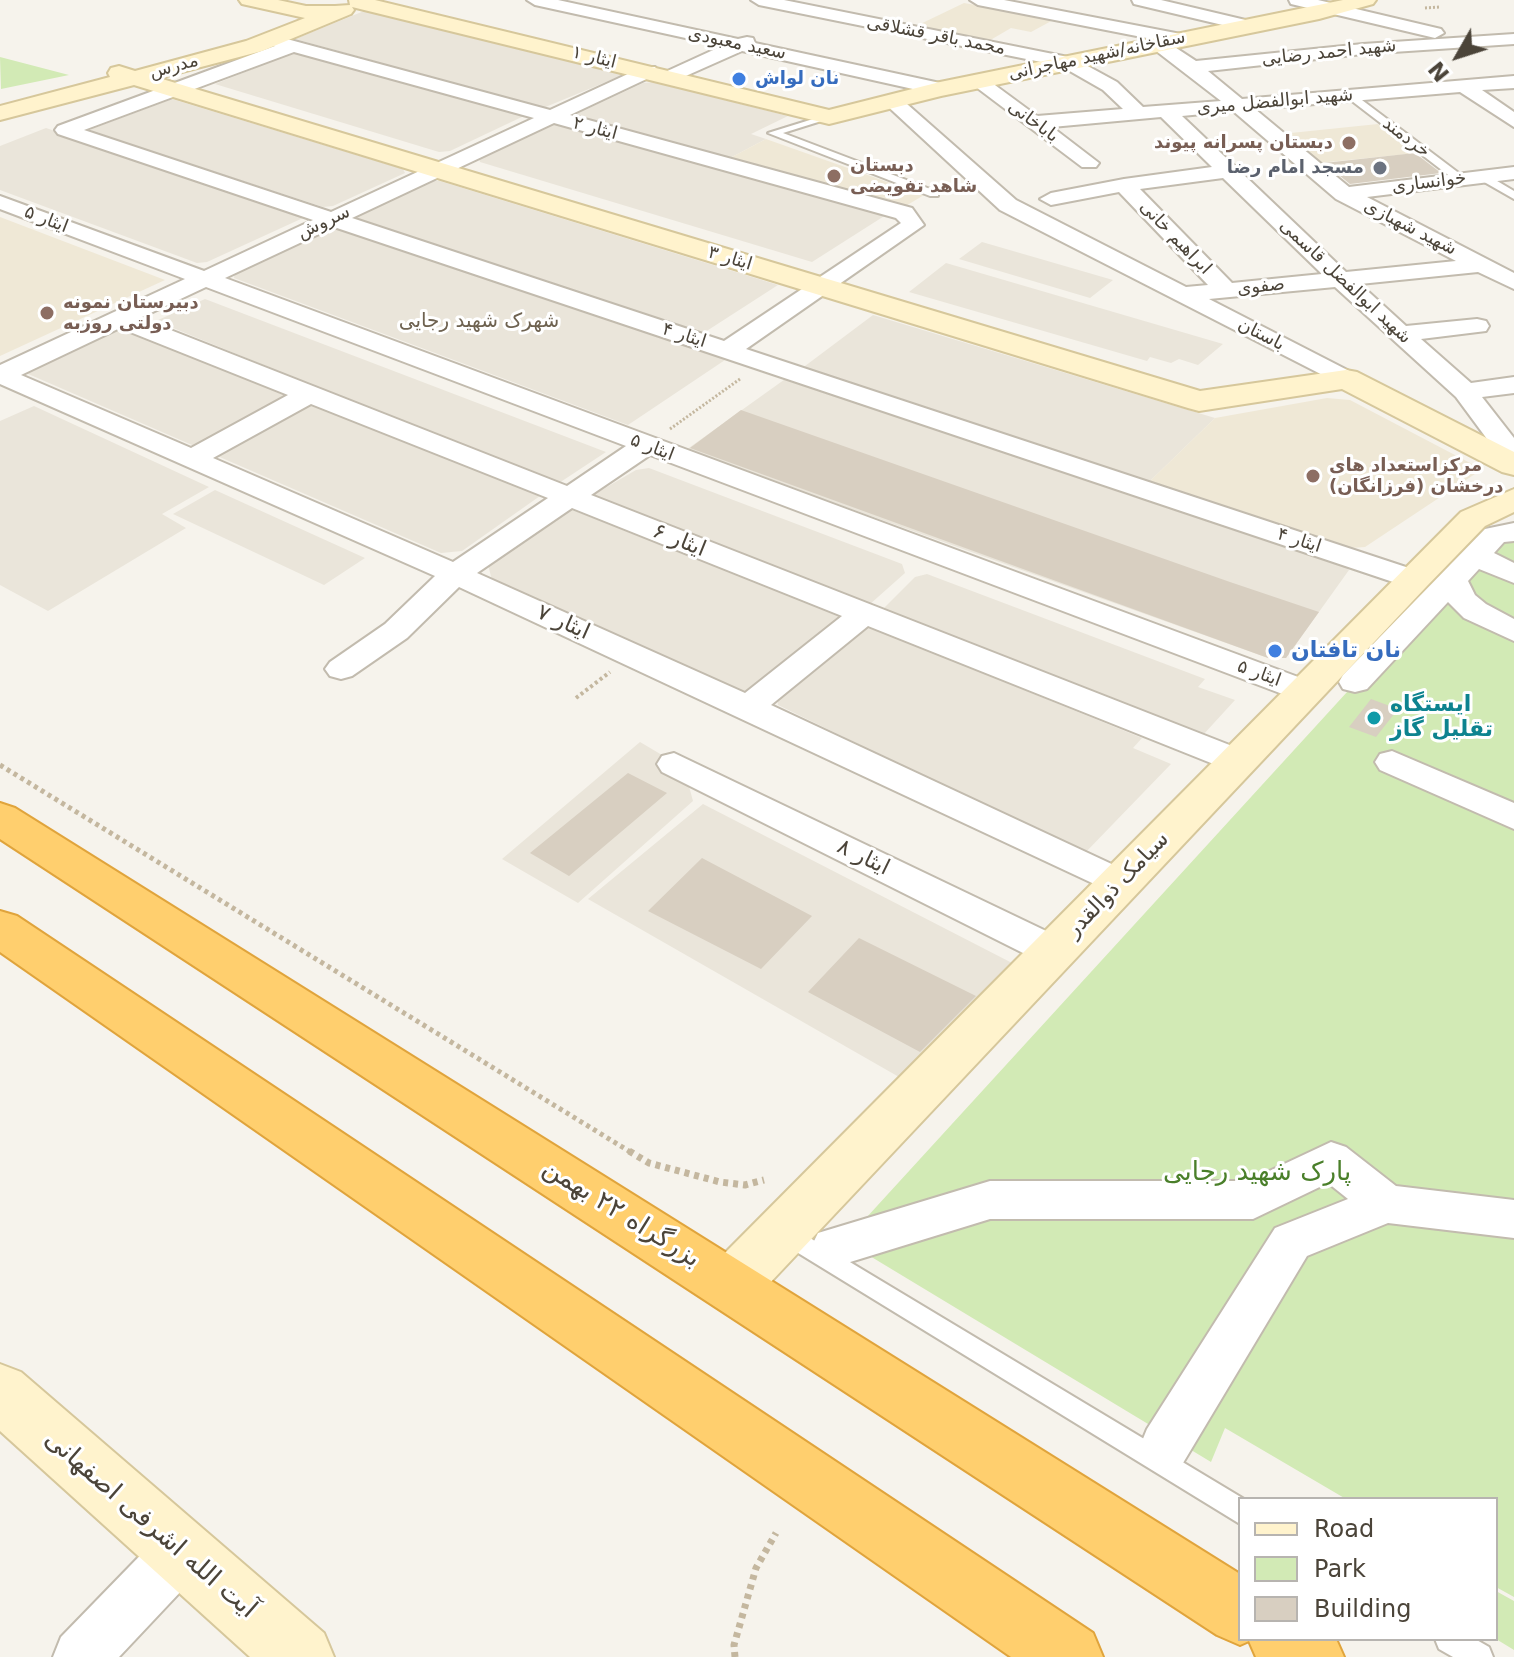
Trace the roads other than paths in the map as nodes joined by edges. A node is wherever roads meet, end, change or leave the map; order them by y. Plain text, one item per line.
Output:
1 (535, 0) edge
2 (759, 0) edge
3 (836, 0) edge
4 (978, 0) edge
5 (1140, 0) edge
6 (1297, 0) edge
7 (258, 2) edge
8 (1354, 2) edge
9 (353, 4) edge
10 (1396, 5) dead end
11 (813, 11) junction
12 (1379, 20) junction
13 (1248, 26) junction
14 (1180, 39) junction
15 (1514, 39) edge
16 (1476, 41) junction
17 (282, 43) junction
18 (1157, 43) junction
19 (742, 44) junction
20 (1431, 44) junction
21 (1514, 58) edge
22 (1067, 62) junction
23 (1192, 67) junction
24 (1464, 71) junction
25 (660, 74) junction
26 (1355, 75) dead end
27 (126, 76) junction
28 (977, 81) junction
29 (1505, 82) edge
30 (940, 89) junction
31 (173, 90) junction
32 (1376, 94) junction
33 (1351, 96) junction
34 (1040, 99) dead end
35 (892, 101) junction
36 (1008, 103) junction
37 (0, 105) edge
38 (1238, 105) junction
39 (1166, 111) junction
40 (0, 113) edge
41 (1139, 114) junction
42 (552, 117) junction
43 (829, 117) junction
44 (1514, 121) edge
45 (1036, 122) junction
46 (1457, 156) dead end
47 (1432, 158) junction
48 (1068, 167) dead end
49 (1004, 168) dead end
50 (438, 170) junction
51 (1227, 171) junction
52 (972, 173) junction
53 (1514, 173) edge
54 (1483, 177) junction
55 (1460, 179) junction
56 (1124, 185) junction
57 (934, 194) dead end
58 (1344, 194) junction
59 (1514, 196) edge
60 (1051, 199) dead end
61 (0, 202) edge
62 (333, 219) junction
63 (1482, 265) junction
64 (205, 279) junction
65 (1340, 279) junction
66 (1514, 282) edge
67 (822, 287) junction
68 (1227, 291) junction
69 (1182, 295) junction
70 (120, 319) junction
71 (1477, 326) dead end
72 (1400, 334) junction
73 (727, 350) junction
74 (0, 375) edge
75 (1346, 379) junction
76 (1514, 385) edge
77 (1465, 392) junction
78 (309, 394) junction
79 (646, 445) junction
80 (192, 459) junction
81 (1513, 494) edge
82 (567, 497) junction
83 (1475, 556) junction
84 (455, 574) junction
85 (1514, 575) edge
86 (1432, 580) junction
87 (1514, 596) edge
88 (864, 614) junction
89 (1514, 632) edge
90 (341, 669) dead end
91 (1355, 682) dead end
92 (1305, 691) junction
93 (748, 707) junction
94 (1238, 761) junction
95 (1392, 762) dead end
96 (674, 764) dead end
97 (1514, 817) edge
98 (0, 818) edge
99 (1120, 883) junction
100 (0, 928) edge
101 (1053, 951) junction
102 (1253, 1200) junction
103 (1386, 1204) junction
104 (1514, 1219) edge
105 (782, 1231) junction
106 (1291, 1242) junction
107 (834, 1247) dead end
108 (731, 1285) junction
109 (0, 1392) edge
110 (1165, 1446) dead end
111 (1238, 1510) edge
112 (181, 1552) junction
113 (1238, 1611) edge
114 (1285, 1641) edge
115 (1452, 1641) edge
116 (81, 1657) edge
117 (300, 1657) edge
118 (1069, 1657) edge
119 (1310, 1657) edge
120 (1479, 1657) edge

1 - 19 street, سعید معبودی
2 - 11 street, محمد باقر قشلاقی
3 - 11 street, سروش
4 - 14 street
5 - 13 street
6 - 8 street
7 - 9 street, ایثار ۱
7 - 27 street, مدرس
8 - 12 street
8 - 13 street, سقاخانه/شهید مهاجرانی
9 - 17 street, مدرس
9 - 25 street, ایثار ۱
10 - 12 street
11 - 19 street, سروش
11 - 22 street, محمد باقر قشلاقی
12 - 16 street
13 - 14 street, سقاخانه/شهید مهاجرانی
14 - 18 street, سقاخانه/شهید مهاجرانی
15 - 16 street, شهید احمد رضایی
16 - 20 street, شهید احمد رضایی
16 - 21 street
17 - 27 street, مدرس
17 - 31 street
17 - 42 street, ایثار ۲
18 - 22 street, سقاخانه/شهید مهاجرانی
18 - 23 street, شهید شهبازی
19 - 25 street, سروش
19 - 30 street, سعید معبودی
20 - 23 street, شهید احمد رضایی
20 - 24 street
22 - 28 street, سقاخانه/شهید مهاجرانی
22 - 41 street, محمد باقر قشلاقی
23 - 38 street, شهید شهبازی
24 - 29 street, شهید ابوالفضل میری
24 - 32 street, شهید ابوالفضل میری
24 - 44 street
25 - 42 street, سروش
25 - 43 street, ایثار ۱
26 - 32 street
27 - 31 street, ایثار ۳
27 - 37 street, مدرس
27 - 40 street, مدرس
28 - 30 street, سقاخانه/شهید مهاجرانی
28 - 36 street, باباخانی
30 - 35 street, سقاخانه/شهید مهاجرانی
31 - 50 street, ایثار ۳
31 - 62 street, ایثار ۴
32 - 33 street, شهید ابوالفضل میری
33 - 38 street, شهید ابوالفضل میری
33 - 47 lane, خردمند
34 - 36 street
35 - 43 street, سقاخانه/شهید مهاجرانی
35 - 52 street, باستان
36 - 45 street, باباخانی
38 - 39 street, شهید ابوالفضل میری
38 - 58 street, شهید شهبازی
39 - 41 street, شهید ابوالفضل میری
39 - 51 street, شهید ابوالفضل قاسمی
41 - 45 street, شهید ابوالفضل میری
42 - 50 street, سروش
42 - 67 street, ایثار ۲
43 - 57 lane
45 - 48 street, باباخانی
46 - 47 street
47 - 55 lane, خردمند
49 - 52 street
50 - 62 street, سروش
50 - 67 street, ایثار ۳
51 - 56 street
51 - 65 street, شهید ابوالفضل قاسمی
52 - 69 street, باستان
53 - 54 street, خوانساری
54 - 55 street, خوانساری
54 - 59 lane
55 - 58 street, خوانساری
56 - 60 street
56 - 68 street, ابراهیم خانی
58 - 63 street, شهید شهبازی
61 - 64 street, ایثار ۵
62 - 64 street, سروش
62 - 73 street, ایثار ۴
63 - 65 street, صفوی
63 - 66 street, شهید شهبازی
64 - 70 street, سروش
64 - 79 street, ایثار ۵
65 - 68 street, صفوی
65 - 72 street, شهید ابوالفضل قاسمی
67 - 73 street
67 - 75 street, ایثار ۳
68 - 69 street, صفوی
69 - 75 street, باستان
70 - 74 street, سروش
70 - 78 street, ایثار ۶
71 - 72 street
72 - 77 street, شهید ابوالفضل قاسمی
73 - 86 street, ایثار ۴
74 - 80 street, ایثار ۷
75 - 81 street, باستان
76 - 77 street
77 - 81 street, شهید ابوالفضل قاسمی
78 - 80 street
78 - 82 street, ایثار ۶
79 - 82 street
79 - 92 street, ایثار ۵
80 - 84 street, ایثار ۷
81 - 83 street
81 - 86 street, سیامک ذوالقدر
82 - 84 street
82 - 88 street, ایثار ۶
83 - 85 street
83 - 86 street
84 - 90 street
84 - 93 street, ایثار ۷
85 - 87 street
86 - 89 street
86 - 91 street
86 - 92 street, سیامک ذوالقدر
88 - 93 street
88 - 94 street, ایثار ۶
92 - 94 street, سیامک ذوالقدر
93 - 99 street, ایثار ۷
94 - 99 street, سیامک ذوالقدر
95 - 97 street
96 - 101 street, ایثار ۸
98 - 108 highway, بزرگراه ۲۲ بهمن
99 - 101 street, سیامک ذوالقدر
100 - 118 highway
101 - 105 street, سیامک ذوالقدر
102 - 103 street
102 - 106 street
102 - 107 street
103 - 104 street
103 - 106 street
105 - 108 street, سیامک ذوالقدر
105 - 111 lane
106 - 110 street
108 - 113 highway, بزرگراه ۲۲ بهمن
109 - 112 street, آیت الله اشرفی اصفهانی
112 - 116 street
112 - 117 street, آیت الله اشرفی اصفهانی
114 - 119 highway
115 - 120 lane

